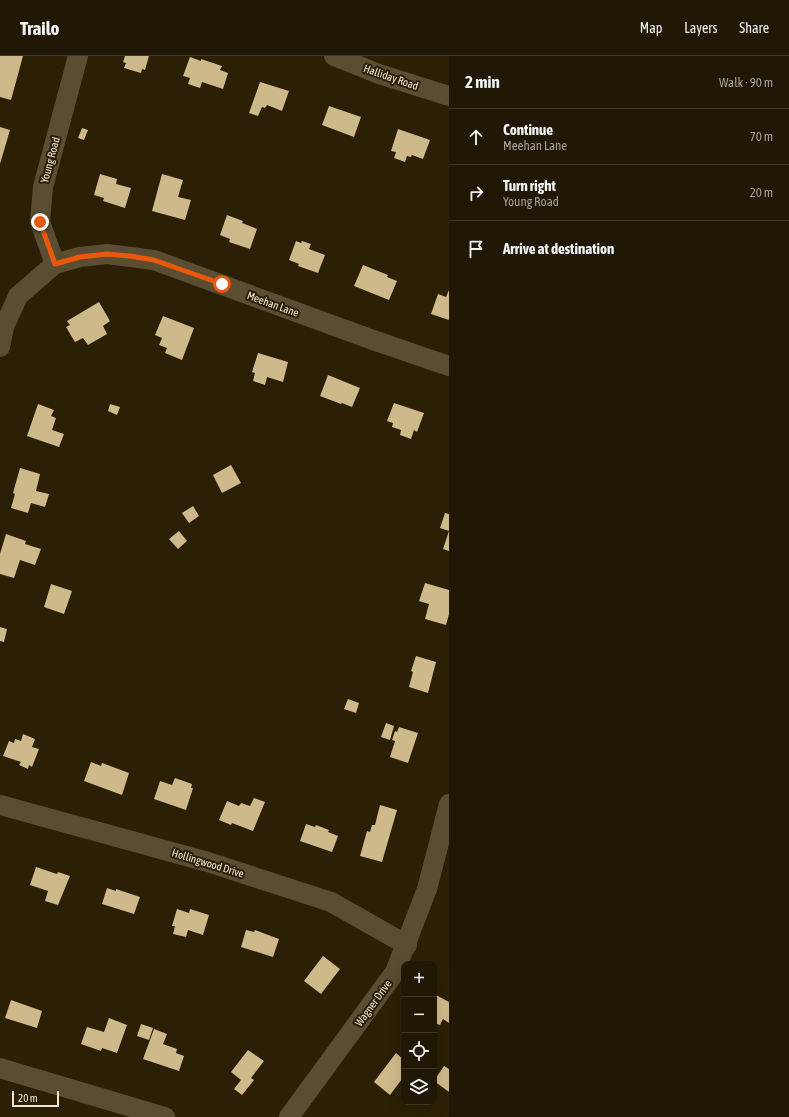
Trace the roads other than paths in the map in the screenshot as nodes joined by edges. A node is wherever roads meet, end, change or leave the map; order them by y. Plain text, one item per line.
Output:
1 (78, 56) edge
2 (334, 56) edge
3 (449, 96) edge
4 (55, 264) junction
5 (0, 347) edge
6 (449, 366) edge
7 (0, 804) edge
8 (449, 804) edge
9 (407, 945) junction
10 (0, 1068) edge
11 (165, 1117) edge
12 (289, 1117) edge

1 - 4 street, Young Road
2 - 3 street, Halliday Road
4 - 5 street, Meehan Lane
4 - 6 street, Meehan Lane
7 - 9 street, Hollingwood Drive
8 - 9 street, Wagner Drive
9 - 12 street, Wagner Drive
10 - 11 street

